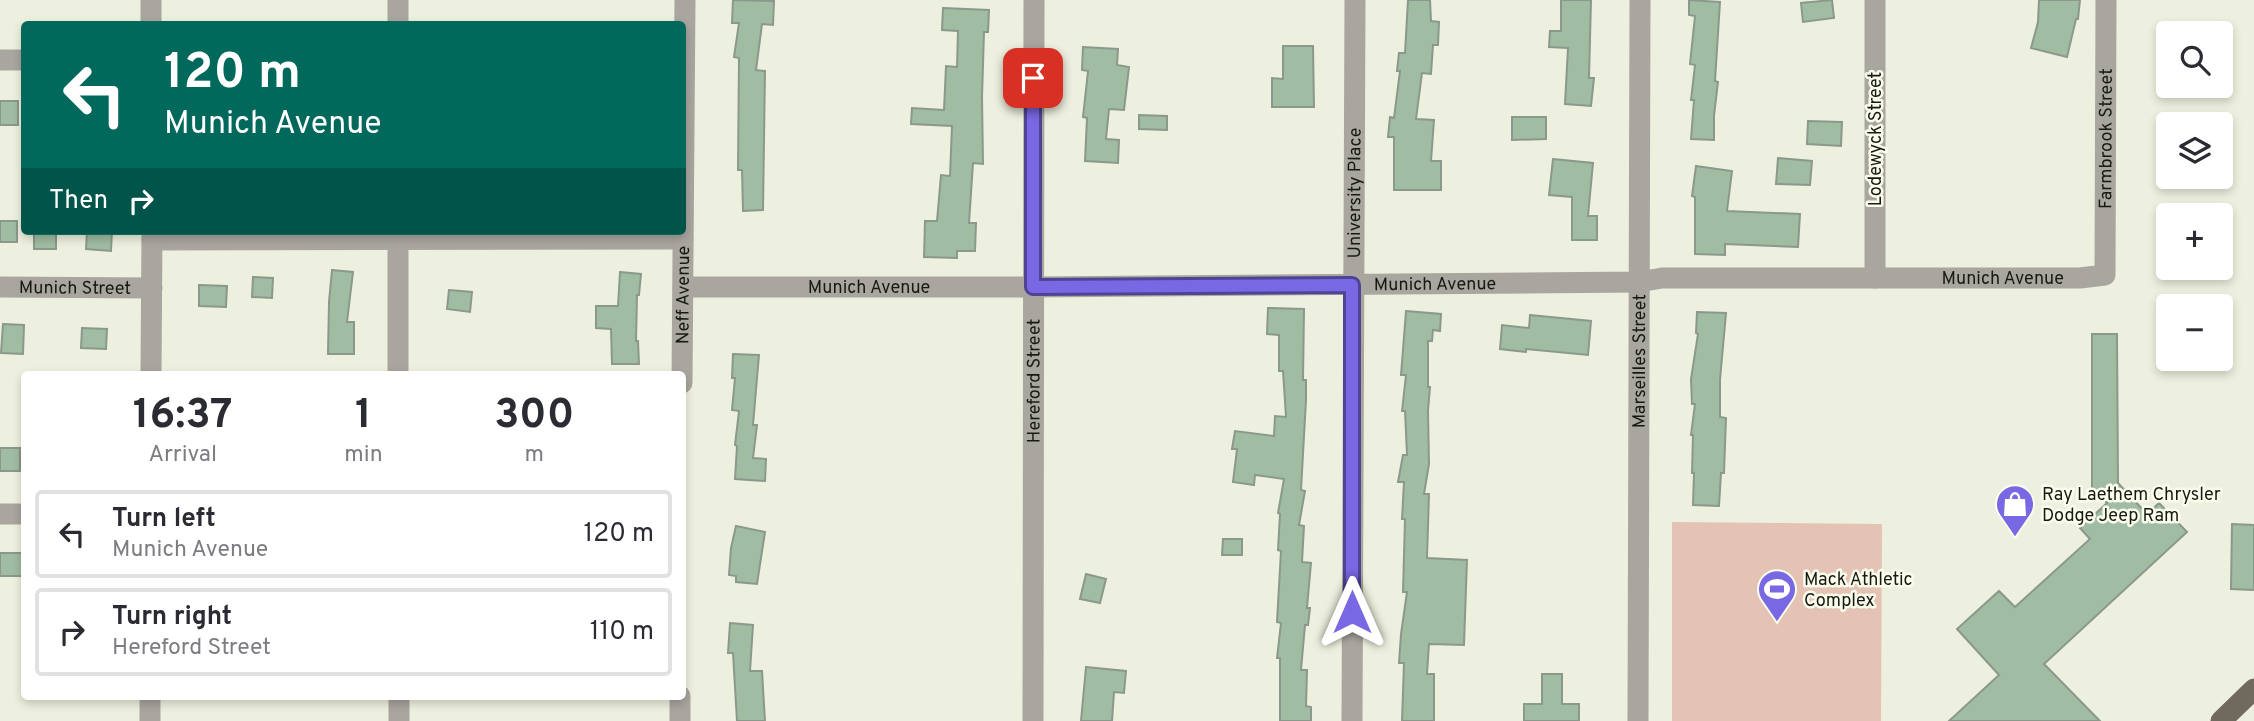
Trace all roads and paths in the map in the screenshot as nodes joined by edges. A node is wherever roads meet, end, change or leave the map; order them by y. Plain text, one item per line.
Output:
1 (151, 0) edge
2 (398, 0) edge
3 (685, 0) edge
4 (1034, 0) edge
5 (1354, 0) edge
6 (1640, 0) edge
7 (1875, 0) edge
8 (2106, 0) edge
9 (151, 21) edge
10 (398, 21) edge
11 (685, 21) edge
12 (0, 60) edge
13 (21, 60) edge
14 (152, 235) edge
15 (398, 235) edge
16 (683, 235) edge
17 (683, 239) junction
18 (2105, 275) joint
19 (1875, 278) junction
20 (1639, 282) junction
21 (1352, 285) junction
22 (0, 287) edge
23 (683, 287) junction
24 (1033, 287) junction
25 (152, 288) junction
26 (151, 371) edge
27 (398, 371) edge
28 (682, 371) edge
29 (0, 514) edge
30 (21, 514) edge
31 (2254, 688) edge
32 (150, 700) edge
33 (399, 700) edge
34 (680, 700) edge
35 (150, 721) edge
36 (399, 721) edge
37 (680, 721) edge
38 (1033, 721) edge
39 (1352, 721) edge
40 (1638, 721) edge
41 (2221, 721) edge

1 - 9 street
2 - 10 street
3 - 11 street, Neff Avenue
4 - 24 street, Hereford Street
5 - 21 street, University Place
6 - 20 street, Marseilles Street
7 - 19 street, Lodewyck Street
8 - 18 street, Farmbrook Street
12 - 13 street
14 - 15 street
14 - 25 street
15 - 17 street
15 - 27 street
16 - 17 street, Neff Avenue
17 - 23 street, Neff Avenue
18 - 19 street, Munich Avenue
19 - 20 street, Munich Avenue
20 - 21 street, Munich Avenue
20 - 40 street, Marseilles Street
21 - 24 street, Munich Avenue
21 - 39 street, University Place
22 - 25 street, Munich Street
23 - 24 street, Munich Avenue
23 - 28 street, Neff Avenue
24 - 38 street, Hereford Street
25 - 26 street
29 - 30 street
31 - 41 main road
32 - 35 street
33 - 36 street
34 - 37 street

